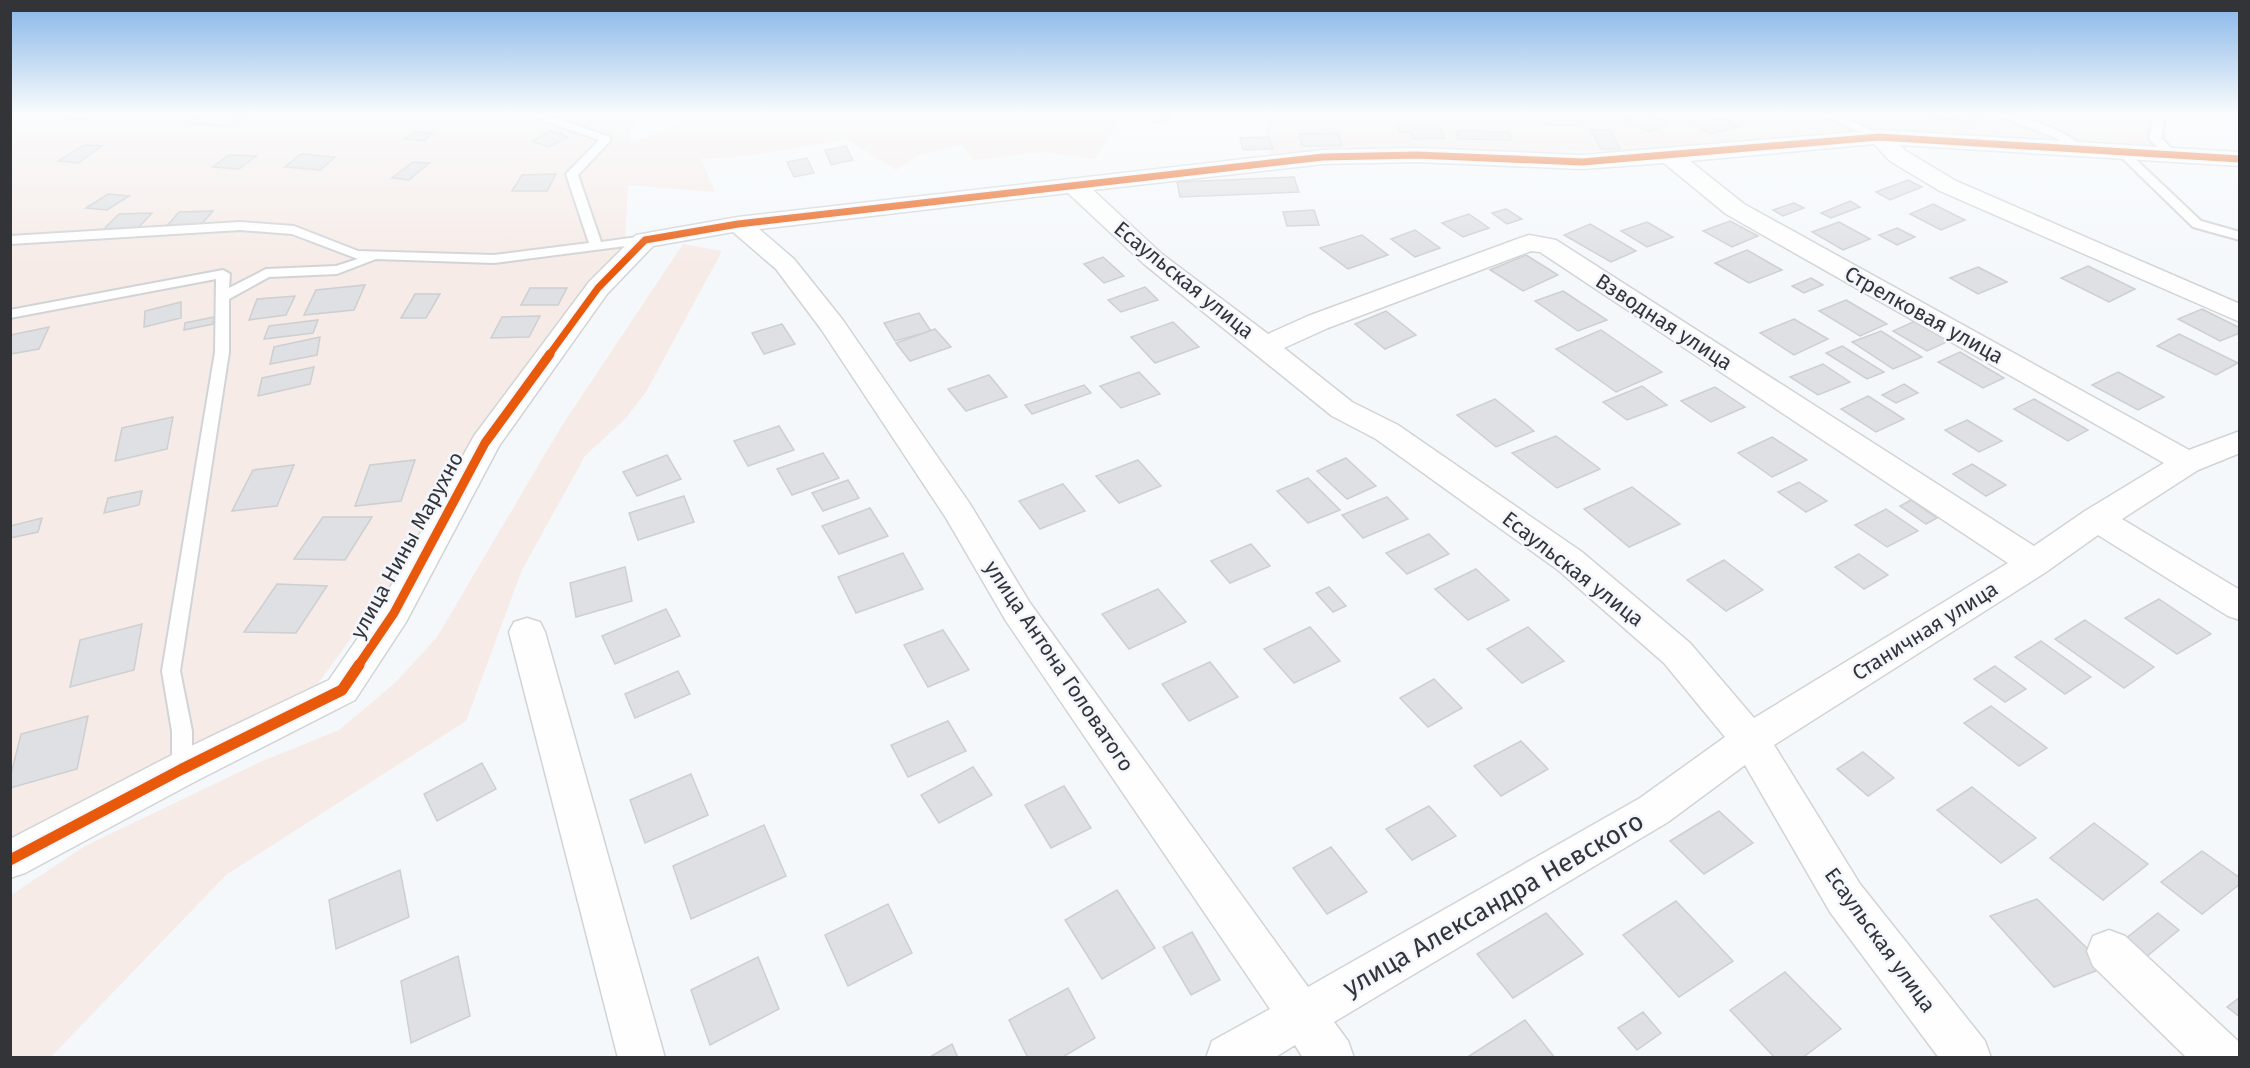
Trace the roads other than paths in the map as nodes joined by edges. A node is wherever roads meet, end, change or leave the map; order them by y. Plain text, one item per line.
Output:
1 (582, 164) edge
2 (1269, 164) edge
3 (1679, 164) edge
4 (1911, 164) edge
5 (2134, 164) edge
6 (1072, 185) junction
7 (738, 224) junction
8 (2240, 236) edge
9 (10, 240) edge
10 (645, 240) junction
11 (596, 245) junction
12 (380, 255) junction
13 (223, 297) junction
14 (10, 314) edge
15 (2240, 314) edge
16 (1265, 346) junction
17 (2240, 441) edge
18 (2187, 463) junction
19 (2097, 519) junction
20 (2034, 562) junction
21 (2240, 608) edge
22 (527, 632) dead end
23 (1750, 740) junction
24 (182, 769) junction
25 (10, 860) edge
26 (2109, 951) dead end
27 (1302, 1015) junction
28 (642, 1058) edge
29 (1229, 1058) edge
30 (1331, 1058) edge
31 (1968, 1058) edge
32 (2221, 1058) edge

1 - 11 lane
2 - 6 street
3 - 18 street, Стрелковая улица
4 - 15 street
5 - 8 lane
6 - 7 street
6 - 16 street, Есаульская улица
7 - 10 street
7 - 27 street, улица Антона Головатого
9 - 12 lane
10 - 11 lane
10 - 24 street, улица Нины Марухно
11 - 12 lane
12 - 13 lane
13 - 14 lane
13 - 24 lane
16 - 20 street, Взводная улица
16 - 23 street, Есаульская улица
17 - 18 street, Станичная улица
18 - 19 street, Станичная улица
19 - 20 street, Станичная улица
19 - 21 street
20 - 23 street, Станичная улица
22 - 28 street
23 - 27 street, улица Александра Невского
23 - 31 street, Есаульская улица
24 - 25 street, улица Нины Марухно
26 - 32 street
27 - 29 street, улица Александра Невского
27 - 30 street, улица Антона Головатого

